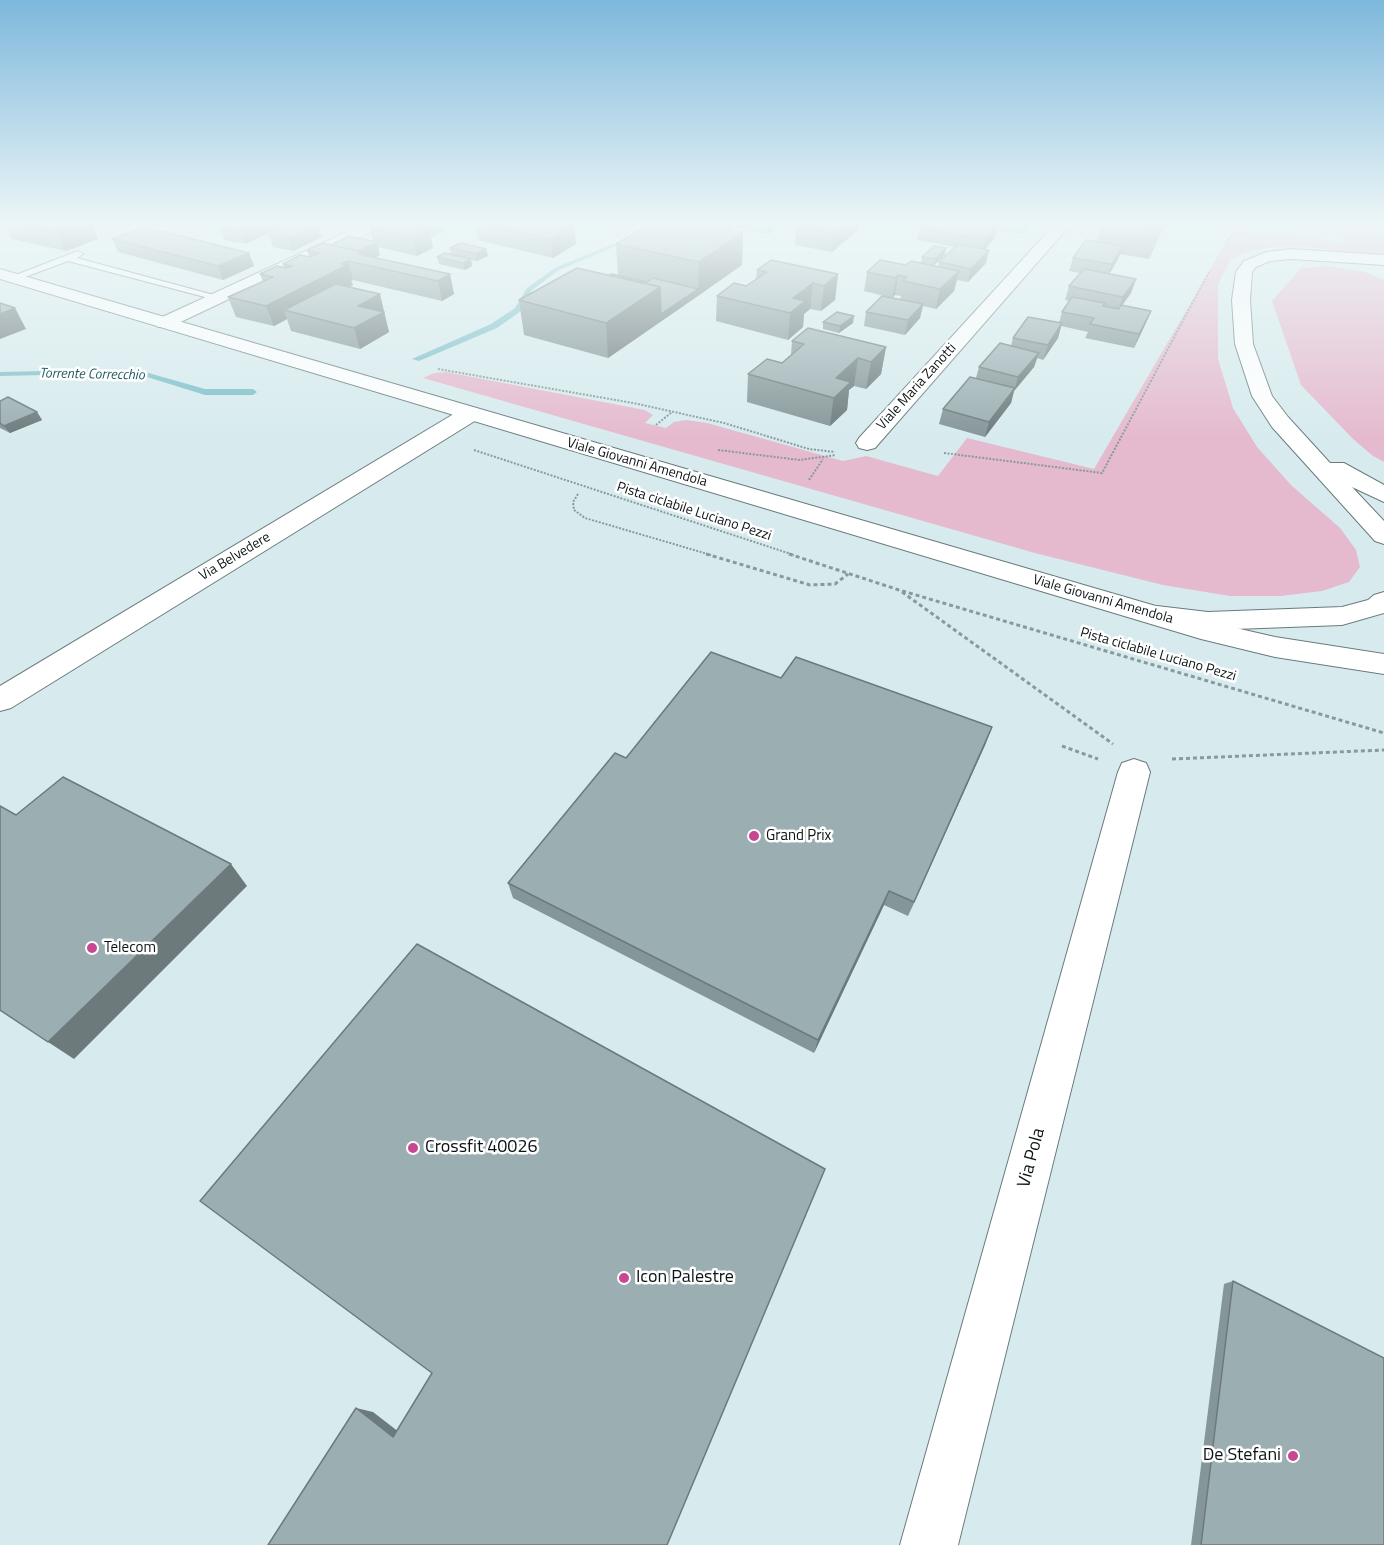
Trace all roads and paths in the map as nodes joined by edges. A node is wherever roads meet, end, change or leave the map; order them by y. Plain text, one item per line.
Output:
1 (74, 296) edge
2 (213, 296) edge
3 (224, 296) edge
4 (998, 296) edge
5 (1196, 296) edge
6 (1241, 296) edge
7 (220, 298) junction
8 (164, 323) junction
9 (429, 371) dead end
10 (672, 412) junction
11 (470, 414) junction
12 (656, 425) dead end
13 (433, 437) junction
14 (1298, 440) junction
15 (867, 443) joint
16 (944, 453) dead end
17 (824, 458) dead end
18 (805, 486) dead end
19 (578, 494) dead end
20 (1382, 494) edge
21 (1384, 536) edge
22 (848, 574) junction
23 (899, 590) junction
24 (1384, 601) edge
25 (1157, 615) junction
26 (1384, 642) edge
27 (1275, 647) junction
28 (1384, 664) edge
29 (0, 700) edge
30 (1384, 733) edge
31 (1384, 750) edge
32 (1137, 760) junction
33 (929, 1545) edge

1 - 8 main road, Viale Giovanni Amendola
2 - 7 lane
3 - 7 main road
4 - 15 main road, Viale Maria Zanotti
5 - 16 path
6 - 14 main road
7 - 8 main road
8 - 11 main road, Viale Giovanni Amendola
9 - 10 path
10 - 12 path
10 - 15 path
11 - 13 main road, Via Belvedere
11 - 25 main road, Viale Giovanni Amendola
13 - 22 path, Pista ciclabile Luciano Pezzi
13 - 29 main road, Via Belvedere
14 - 20 main road
14 - 21 main road
17 - 18 path
19 - 22 path
22 - 23 path, Pista ciclabile Luciano Pezzi
23 - 30 path, Pista ciclabile Luciano Pezzi
23 - 32 path
24 - 25 main road
25 - 27 main road, Viale Giovanni Amendola
26 - 27 main road, Viale Giovanni Amendola
27 - 28 main road, Viale Giovanni Amendola
31 - 32 path
32 - 33 main road, Via Pola

